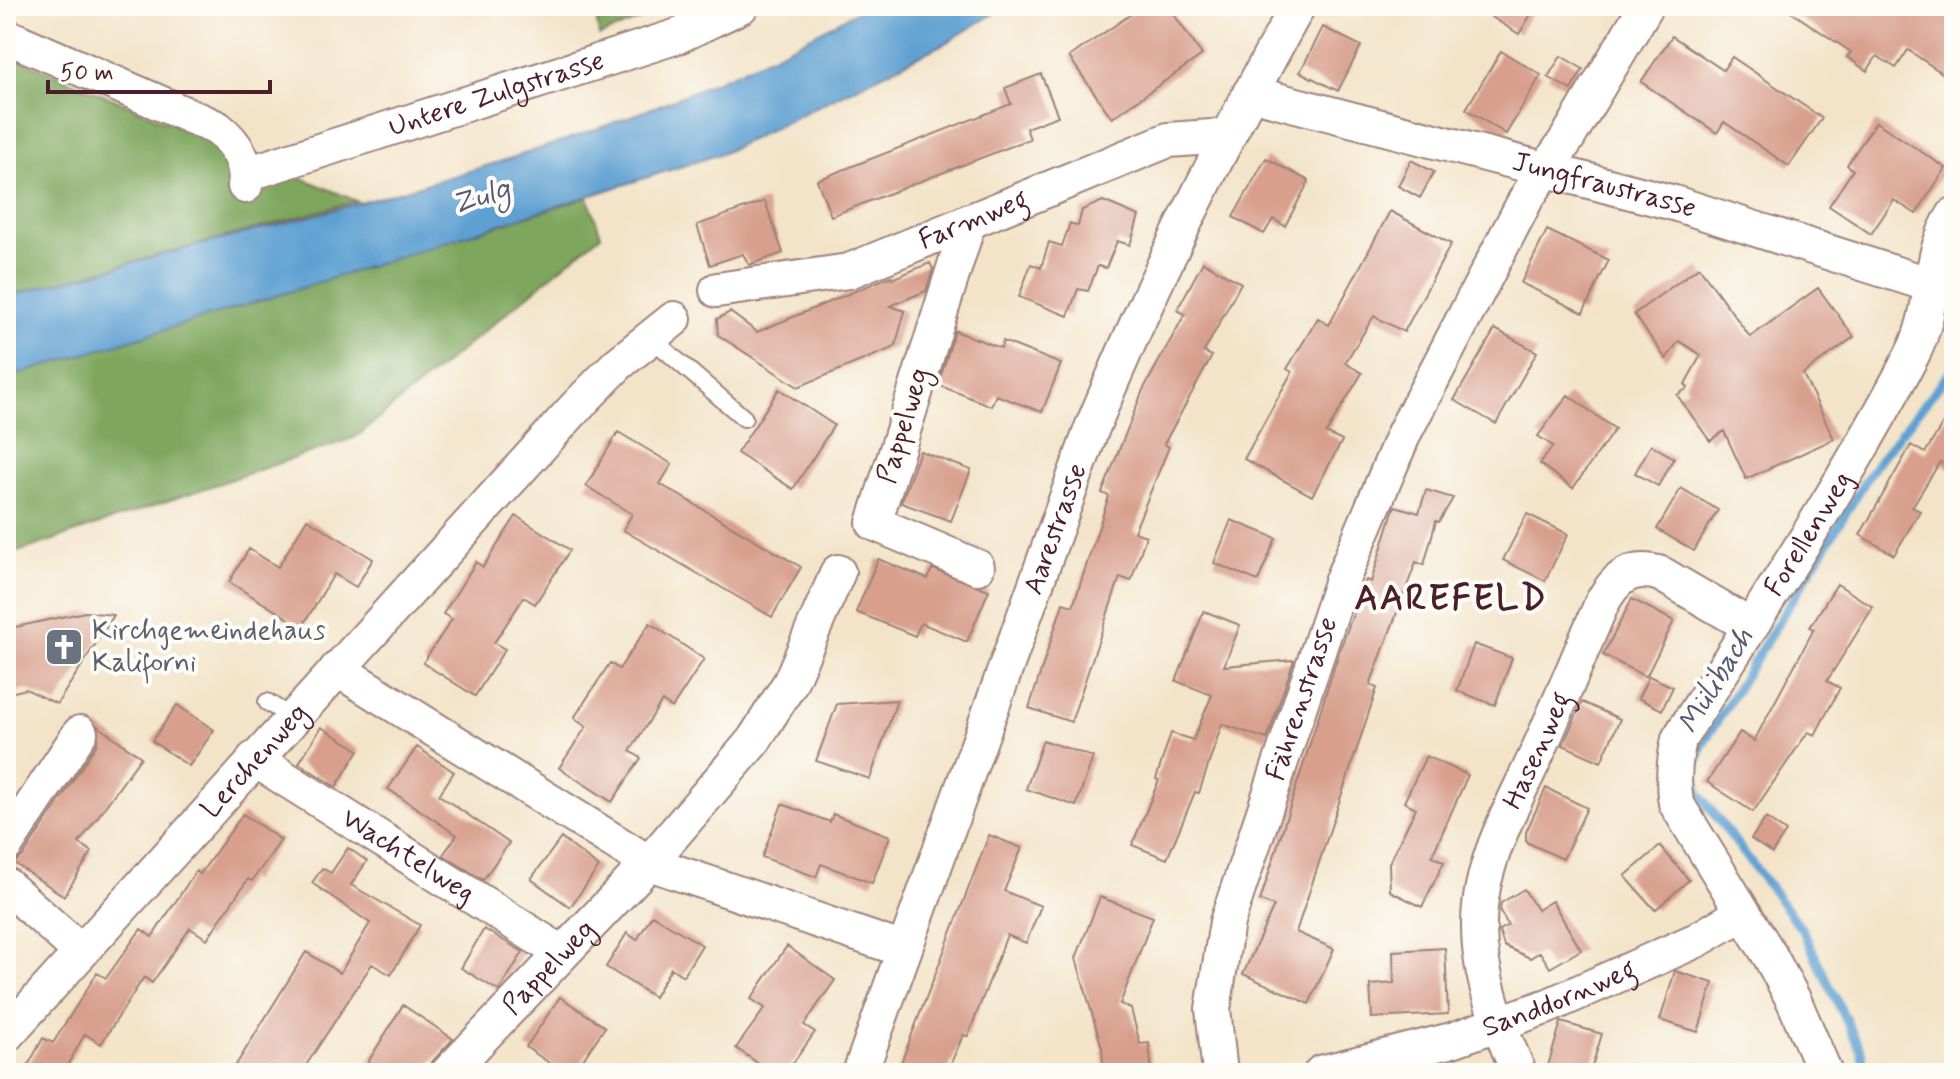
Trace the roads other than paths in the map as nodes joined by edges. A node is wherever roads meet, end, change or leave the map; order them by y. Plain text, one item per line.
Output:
1 (741, 6) edge
2 (1298, 6) edge
3 (1646, 6) edge
4 (6, 36) edge
5 (1250, 93) junction
6 (1226, 136) junction
7 (1544, 171) junction
8 (1954, 215) edge
9 (969, 221) junction
10 (1943, 288) edge
11 (717, 290) dead end
12 (663, 328) joint
13 (744, 418) dead end
14 (977, 567) dead end
15 (838, 572) dead end
16 (1750, 626) junction
17 (337, 669) junction
18 (80, 733) dead end
19 (254, 759) junction
20 (6, 845) edge
21 (649, 863) junction
22 (6, 885) edge
23 (1741, 914) junction
24 (904, 950) junction
25 (81, 952) junction
26 (562, 953) junction
27 (1498, 1025) junction
28 (6, 1035) edge
29 (448, 1073) edge
30 (860, 1073) edge
31 (1220, 1073) edge
32 (1321, 1073) edge
33 (1519, 1073) edge
34 (1825, 1073) edge

1 - 4 street, Untere Zulgstrasse
2 - 5 street, Aarestrasse
3 - 7 street, Fährenstrasse
5 - 6 street, Aarestrasse
5 - 7 street, Jungfraustrasse
6 - 9 street, Farmweg
6 - 24 street, Aarestrasse
7 - 10 street, Jungfraustrasse
7 - 31 street, Fährenstrasse
8 - 10 street, Forellenweg
9 - 11 street, Farmweg
9 - 14 street, Pappelweg
10 - 16 street, Forellenweg
12 - 13 lane
12 - 17 street, Lerchenweg
15 - 21 street, Pappelweg
16 - 23 street, Forellenweg
16 - 27 street, Hasenweg
17 - 19 street, Lerchenweg
17 - 21 street
18 - 20 street
19 - 25 street, Lerchenweg
19 - 26 street, Wachtelweg
21 - 24 street
21 - 26 street, Pappelweg
22 - 25 street
23 - 27 street, Sanddornweg
23 - 34 street, Forellenweg
24 - 30 street, Aarestrasse
25 - 28 street, Lerchenweg
26 - 29 street, Pappelweg
27 - 32 street, Sanddornweg
27 - 33 street, Hasenweg

